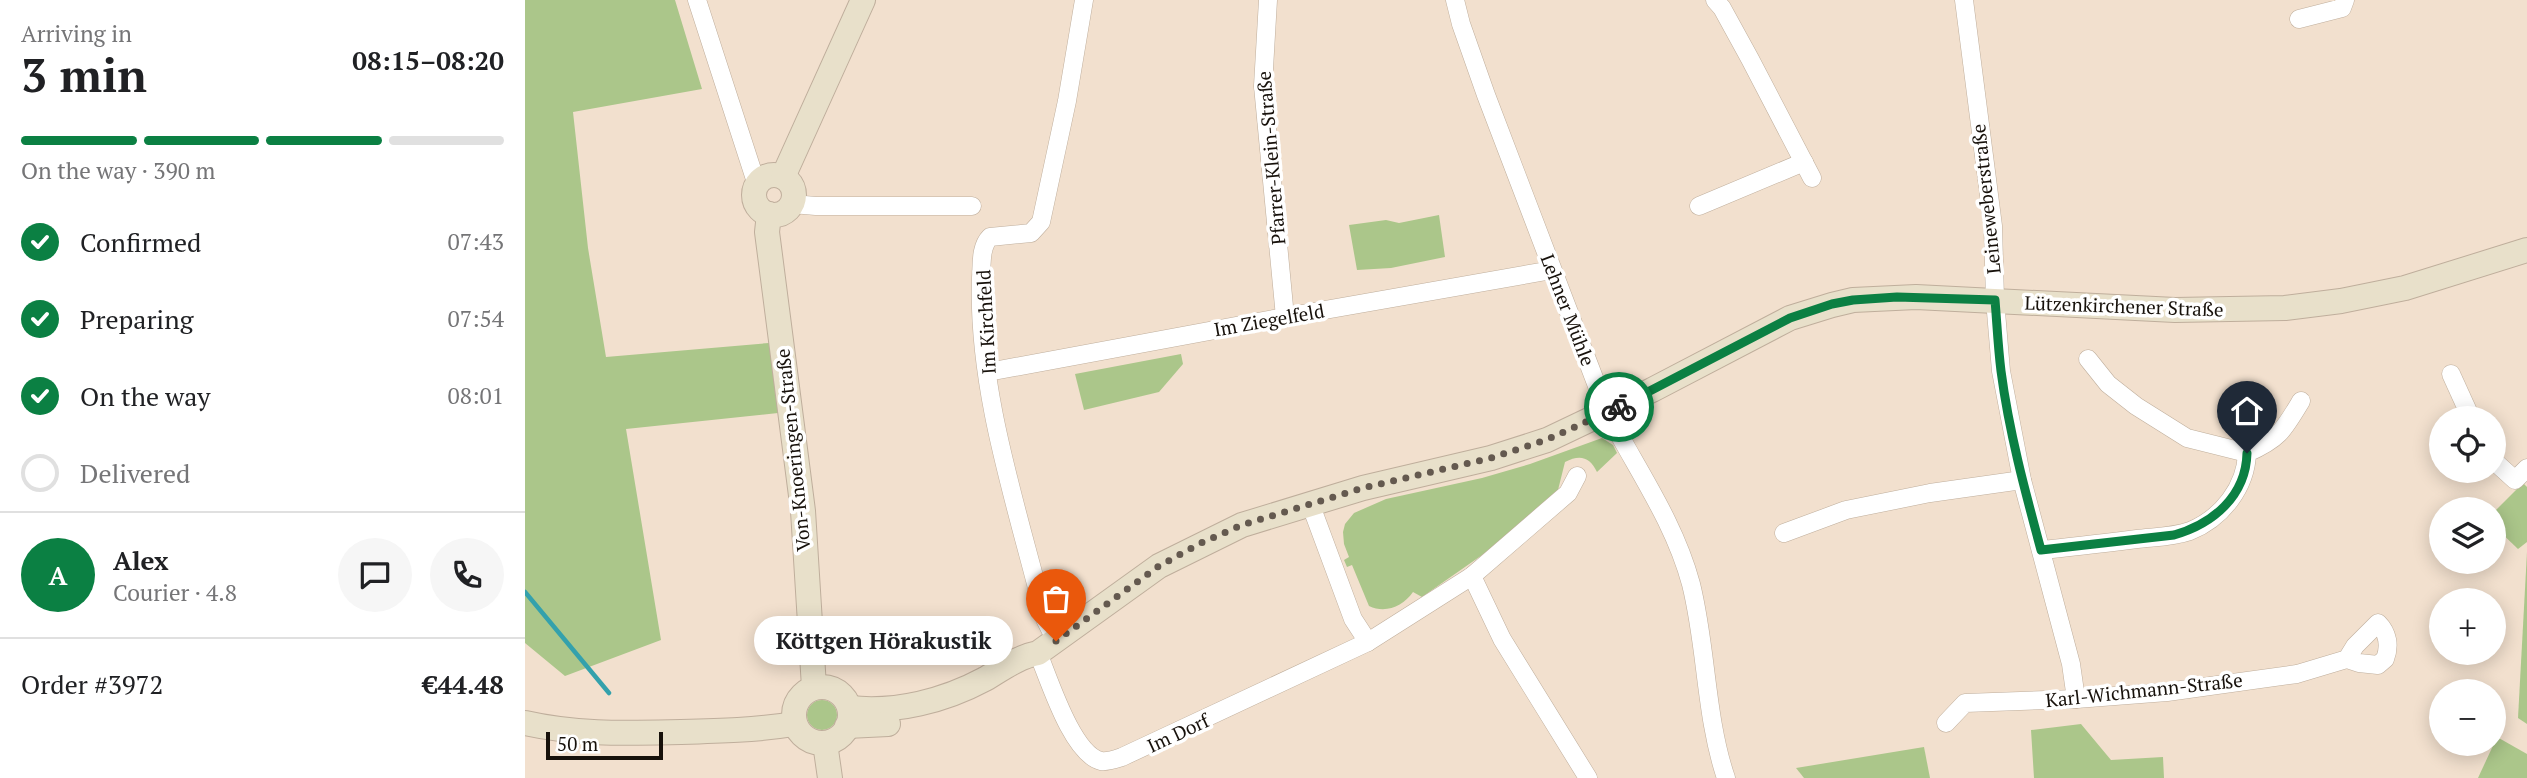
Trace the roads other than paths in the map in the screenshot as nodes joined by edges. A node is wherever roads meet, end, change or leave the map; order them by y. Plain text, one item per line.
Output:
1 (697, 0) edge
2 (863, 0) edge
3 (1084, 0) edge
4 (1268, 0) edge
5 (1455, 0) edge
6 (1715, 0) edge
7 (1964, 0) edge
8 (2345, 0) edge
9 (2299, 19) dead end
10 (1804, 162) junction
11 (783, 177) junction
12 (1812, 178) dead end
13 (759, 183) junction
14 (792, 204) junction
15 (972, 206) dead end
16 (1699, 206) dead end
17 (769, 214) junction
18 (2527, 250) edge
19 (1552, 270) junction
20 (1995, 300) junction
21 (1285, 317) junction
22 (2088, 359) dead end
23 (988, 372) junction
24 (2451, 374) dead end
25 (2301, 401) dead end
26 (2465, 406) edge
27 (1607, 412) junction
28 (2247, 453) junction
29 (2527, 468) edge
30 (2506, 472) edge
31 (1577, 476) dead end
32 (2022, 480) junction
33 (1310, 503) junction
34 (1784, 533) dead end
35 (2041, 550) junction
36 (1472, 576) junction
37 (1368, 642) junction
38 (1047, 647) junction
39 (2347, 659) dead end
40 (814, 687) junction
41 (2076, 699) junction
42 (849, 717) junction
43 (525, 723) edge
44 (1946, 723) dead end
45 (794, 724) junction
46 (825, 743) junction
47 (831, 778) edge
48 (1588, 778) edge
49 (1726, 778) edge

1 - 13 street
2 - 11 main road
3 - 23 street, Im Kirchfeld
4 - 21 street, Pfarrer-Klein-Straße
5 - 19 street, Lehner Mühle
6 - 10 street
7 - 20 street, Leineweberstraße
8 - 9 street
10 - 12 street
10 - 16 street
11 - 13 main road
11 - 14 main road
13 - 17 main road
14 - 15 street
14 - 17 main road
17 - 40 main road, Von-Knoeringen-Straße
18 - 20 main road, Lützenkirchener Straße
19 - 21 street, Im Ziegelfeld
19 - 27 street, Lehner Mühle
20 - 27 main road, Lützenkirchener Straße
20 - 32 street, Leineweberstraße
21 - 23 street, Im Ziegelfeld
22 - 28 street
23 - 38 street, Im Kirchfeld
24 - 26 street
25 - 28 street
27 - 33 main road, Lützenkirchener Straße
27 - 49 street, Lehner Mühle
28 - 35 street
29 - 30 street
31 - 36 street, Im Dorf
32 - 34 street
32 - 35 street, Leineweberstraße
33 - 37 street
33 - 38 main road, Lützenkirchener Straße
35 - 41 street, Leineweberstraße
36 - 37 street, Im Dorf
36 - 48 street
37 - 38 street, Im Dorf
38 - 42 main road, Lützenkirchener Straße
39 - 41 street, Karl-Wichmann-Straße
40 - 42 main road
40 - 45 main road
41 - 44 street, Karl-Wichmann-Straße
42 - 46 main road
43 - 45 main road
45 - 46 main road
46 - 47 main road

